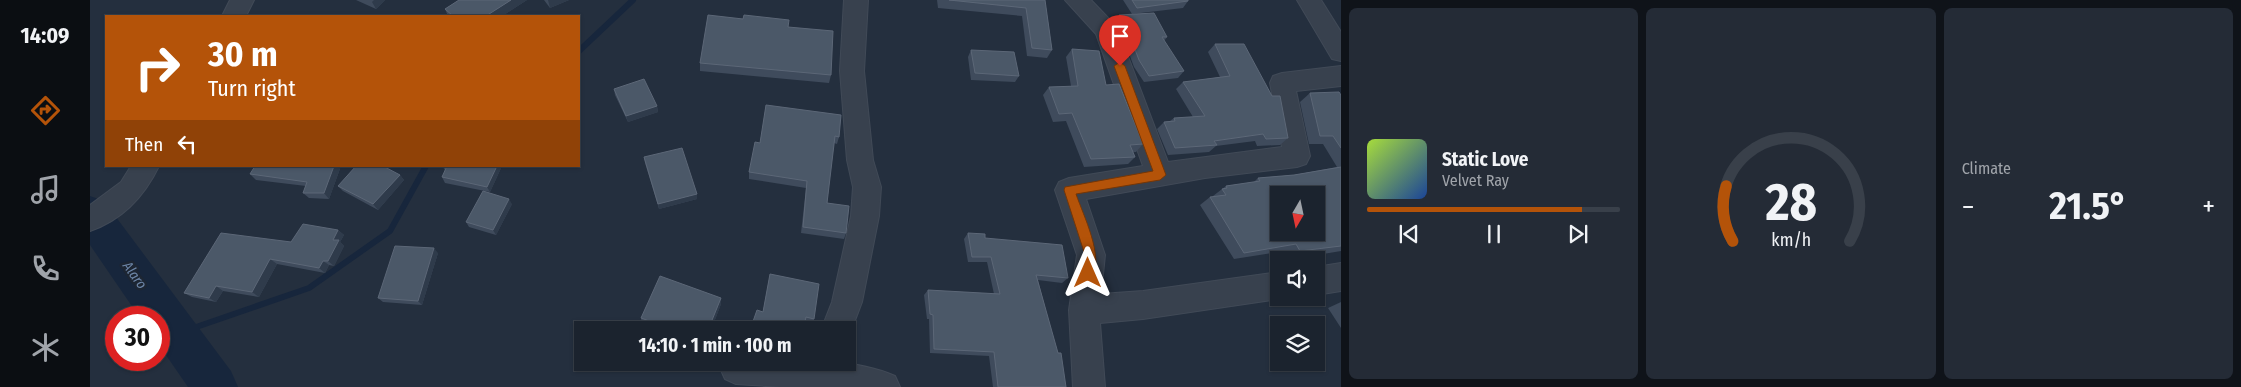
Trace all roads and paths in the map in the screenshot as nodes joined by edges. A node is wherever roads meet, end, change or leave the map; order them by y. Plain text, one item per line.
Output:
1 (242, 0) edge
2 (856, 0) edge
3 (1077, 0) edge
4 (1309, 0) edge
5 (234, 15) edge
6 (1341, 52) edge
7 (1341, 76) edge
8 (145, 167) edge
9 (1160, 175) junction
10 (90, 219) edge
11 (1341, 277) edge
12 (1325, 280) edge
13 (1270, 287) edge
14 (1084, 310) junction
15 (840, 321) edge
16 (832, 371) edge
17 (884, 387) edge
18 (1088, 387) edge

1 - 5 street
2 - 15 street
3 - 9 street
4 - 6 street
7 - 9 street
8 - 10 street
9 - 14 street
11 - 12 street
13 - 14 street
14 - 18 street
16 - 17 street

